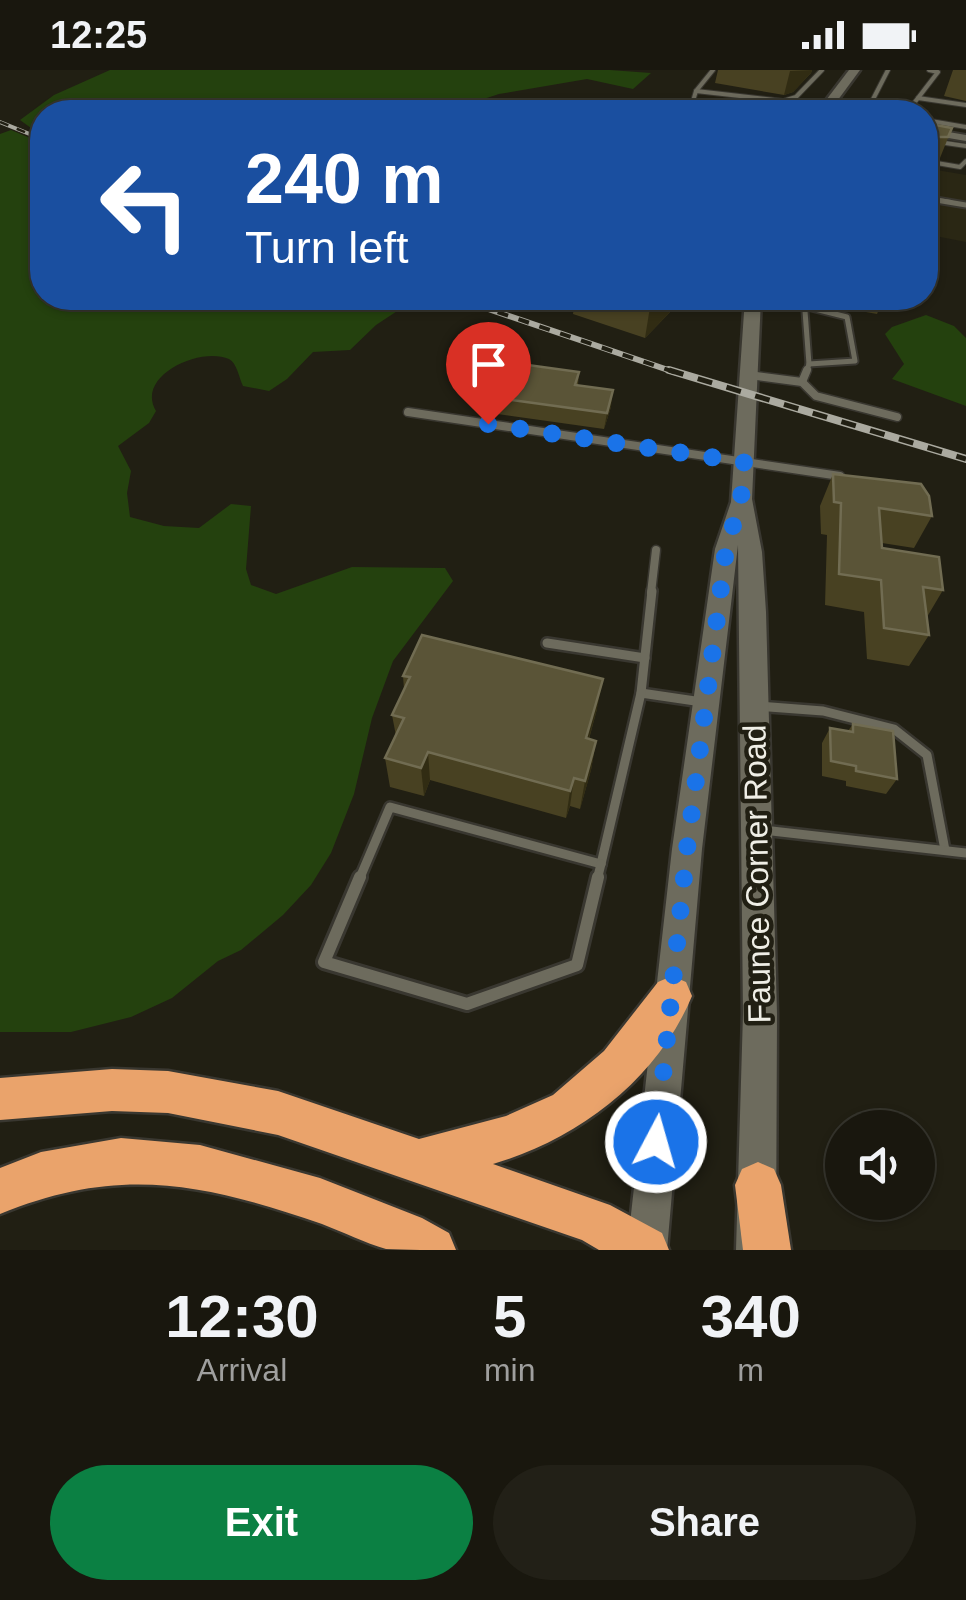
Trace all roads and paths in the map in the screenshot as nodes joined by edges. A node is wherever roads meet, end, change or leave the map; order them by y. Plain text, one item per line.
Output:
1 (713, 70) edge
2 (822, 70) edge
3 (855, 70) edge
4 (888, 70) edge
5 (929, 70) edge
6 (696, 91) junction
7 (918, 98) joint
8 (693, 100) edge
9 (775, 100) edge
10 (787, 100) edge
11 (832, 100) edge
12 (873, 100) edge
13 (932, 100) edge
14 (938, 101) edge
15 (966, 105) edge
16 (938, 122) edge
17 (966, 126) edge
18 (938, 133) edge
19 (966, 138) edge
20 (938, 142) edge
21 (966, 146) edge
22 (966, 161) edge
23 (938, 163) edge
24 (938, 201) edge
25 (966, 206) edge
26 (752, 310) edge
27 (805, 310) edge
28 (827, 310) edge
29 (809, 364) junction
30 (749, 375) junction
31 (802, 382) junction
32 (408, 412) dead end
33 (897, 417) dead end
34 (744, 462) junction
35 (858, 478) edge
36 (741, 499) junction
37 (656, 550) dead end
38 (547, 643) dead end
39 (645, 658) junction
40 (641, 693) junction
41 (709, 703) junction
42 (755, 706) junction
43 (756, 829) junction
44 (945, 850) junction
45 (966, 853) edge
46 (600, 864) junction
47 (672, 996) junction
48 (0, 1100) edge
49 (421, 1160) junction
50 (758, 1186) junction
51 (0, 1191) edge
52 (432, 1250) edge
53 (646, 1250) edge
54 (756, 1250) edge
55 (767, 1250) edge

1 - 6 lane
2 - 10 lane
3 - 11 main road
4 - 12 lane
5 - 7 lane
6 - 8 lane
6 - 9 lane
7 - 13 lane
14 - 15 lane
16 - 17 lane
18 - 19 street
20 - 21 lane
22 - 23 lane
24 - 25 lane
26 - 30 main road, Faunce Corner Road
27 - 29 lane
28 - 29 lane
29 - 31 lane
30 - 31 lane
30 - 34 main road, Faunce Corner Road
31 - 33 lane
32 - 34 lane
34 - 35 lane
34 - 36 main road, Faunce Corner Road
36 - 41 main road, Faunce Corner Road
36 - 42 main road, Faunce Corner Road
37 - 39 lane
38 - 39 lane
39 - 40 lane
40 - 41 lane
40 - 46 lane
41 - 42 main road
41 - 47 main road, Faunce Corner Road
42 - 43 main road, Faunce Corner Road
42 - 44 lane
43 - 44 lane
43 - 50 main road, Faunce Corner Road
44 - 45 lane
46 - 46 lane
47 - 49 highway
47 - 53 main road, Faunce Corner Road
48 - 49 highway
49 - 53 highway
50 - 54 main road, Faunce Corner Road
50 - 55 highway
51 - 52 highway

